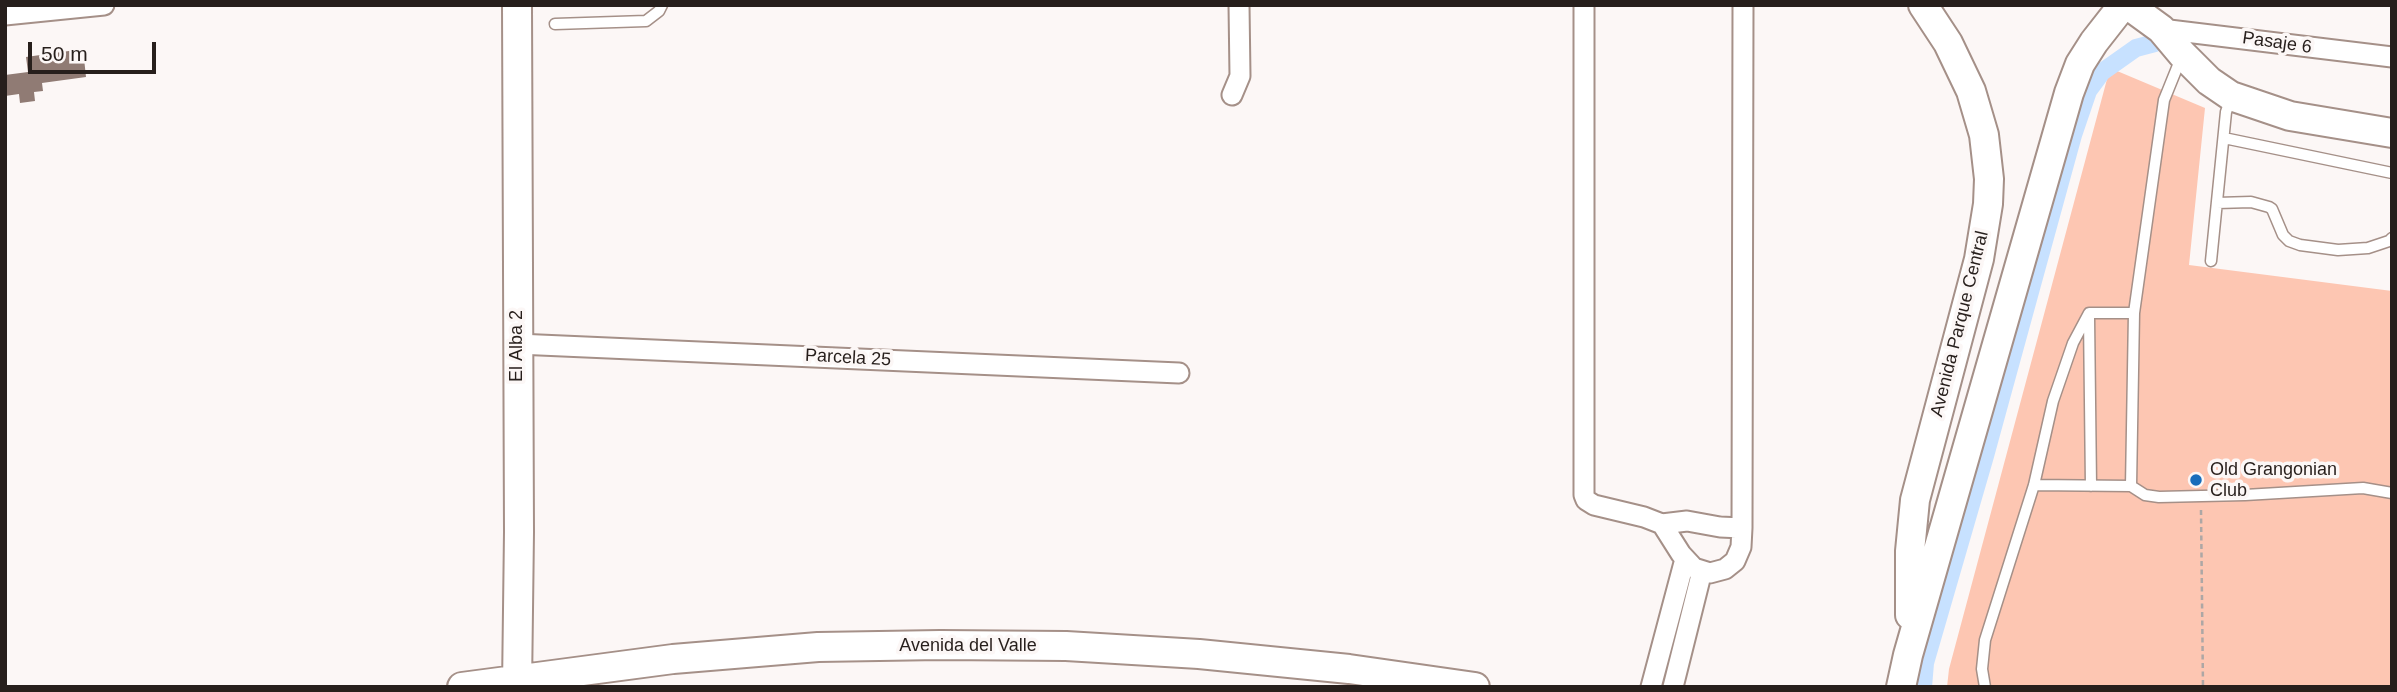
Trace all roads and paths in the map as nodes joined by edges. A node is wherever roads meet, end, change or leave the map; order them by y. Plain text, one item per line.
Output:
1 (104, 5) edge
2 (517, 5) edge
3 (662, 5) edge
4 (1228, 5) edge
5 (1238, 5) edge
6 (1584, 5) edge
7 (1742, 5) edge
8 (1923, 5) edge
9 (2126, 5) edge
10 (5, 15) edge
11 (555, 23) dead end
12 (2161, 29) junction
13 (2182, 54) junction
14 (2392, 57) edge
15 (2231, 96) junction
16 (2392, 133) edge
17 (2224, 138) junction
18 (2392, 173) edge
19 (2217, 203) junction
20 (2392, 238) edge
21 (2211, 261) dead end
22 (2089, 313) junction
23 (2134, 313) junction
24 (517, 344) junction
25 (1180, 373) dead end
26 (2034, 485) junction
27 (2091, 486) junction
28 (2131, 486) junction
29 (2392, 493) edge
30 (2200, 497) junction
31 (1662, 524) junction
32 (1742, 528) junction
33 (1685, 559) junction
34 (1702, 571) junction
35 (1908, 655) junction
36 (517, 683) edge
37 (462, 687) edge
38 (1475, 687) edge
39 (1651, 687) edge
40 (1673, 687) edge
41 (1901, 687) edge
42 (1985, 687) edge
43 (2203, 687) edge

1 - 10 street
2 - 24 street, El Alba 2
3 - 11 lane
4 - 5 street
6 - 31 street
7 - 32 street
8 - 35 street, Avenida Parque Central
9 - 12 street
9 - 35 street
12 - 13 street
12 - 14 street, Pasaje 6
13 - 15 street
13 - 23 lane
15 - 16 street
15 - 17 lane
17 - 18 lane
17 - 19 lane
19 - 20 lane
19 - 21 lane
22 - 23 lane
22 - 26 lane
22 - 27 lane
23 - 28 lane
24 - 25 street, Parcela 25
24 - 36 street, El Alba 2
26 - 27 lane
26 - 42 lane
27 - 28 lane
28 - 30 lane
29 - 30 lane
30 - 43 path
31 - 32 street
31 - 33 street
32 - 34 street
33 - 34 street
33 - 39 street
34 - 40 street
35 - 41 street
36 - 37 street, Avenida del Valle
36 - 38 street, Avenida del Valle

